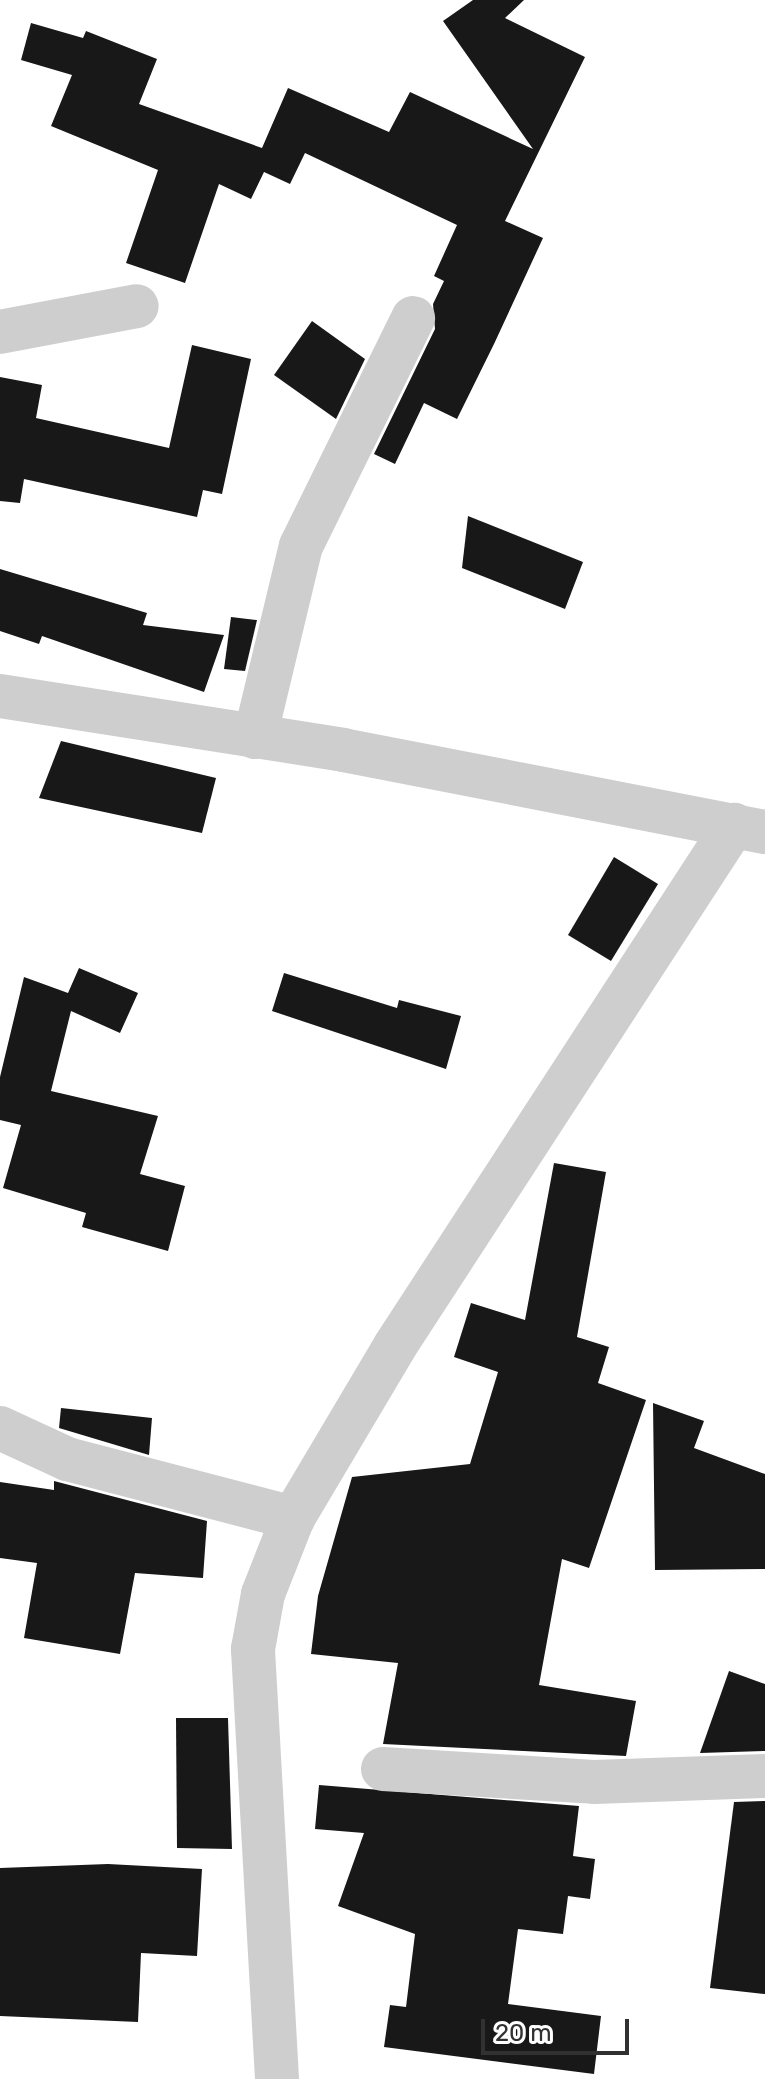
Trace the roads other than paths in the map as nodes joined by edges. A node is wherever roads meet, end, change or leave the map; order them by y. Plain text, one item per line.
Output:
1 (137, 306) dead end
2 (413, 318) dead end
3 (0, 332) edge
4 (0, 696) edge
5 (255, 737) junction
6 (750, 828) edge
7 (0, 1428) edge
8 (293, 1518) junction
9 (383, 1769) dead end
10 (765, 1776) edge
11 (277, 2079) edge

1 - 3 street
2 - 5 street
4 - 5 street
5 - 6 street
6 - 8 street
7 - 8 street
8 - 11 street
9 - 10 street

